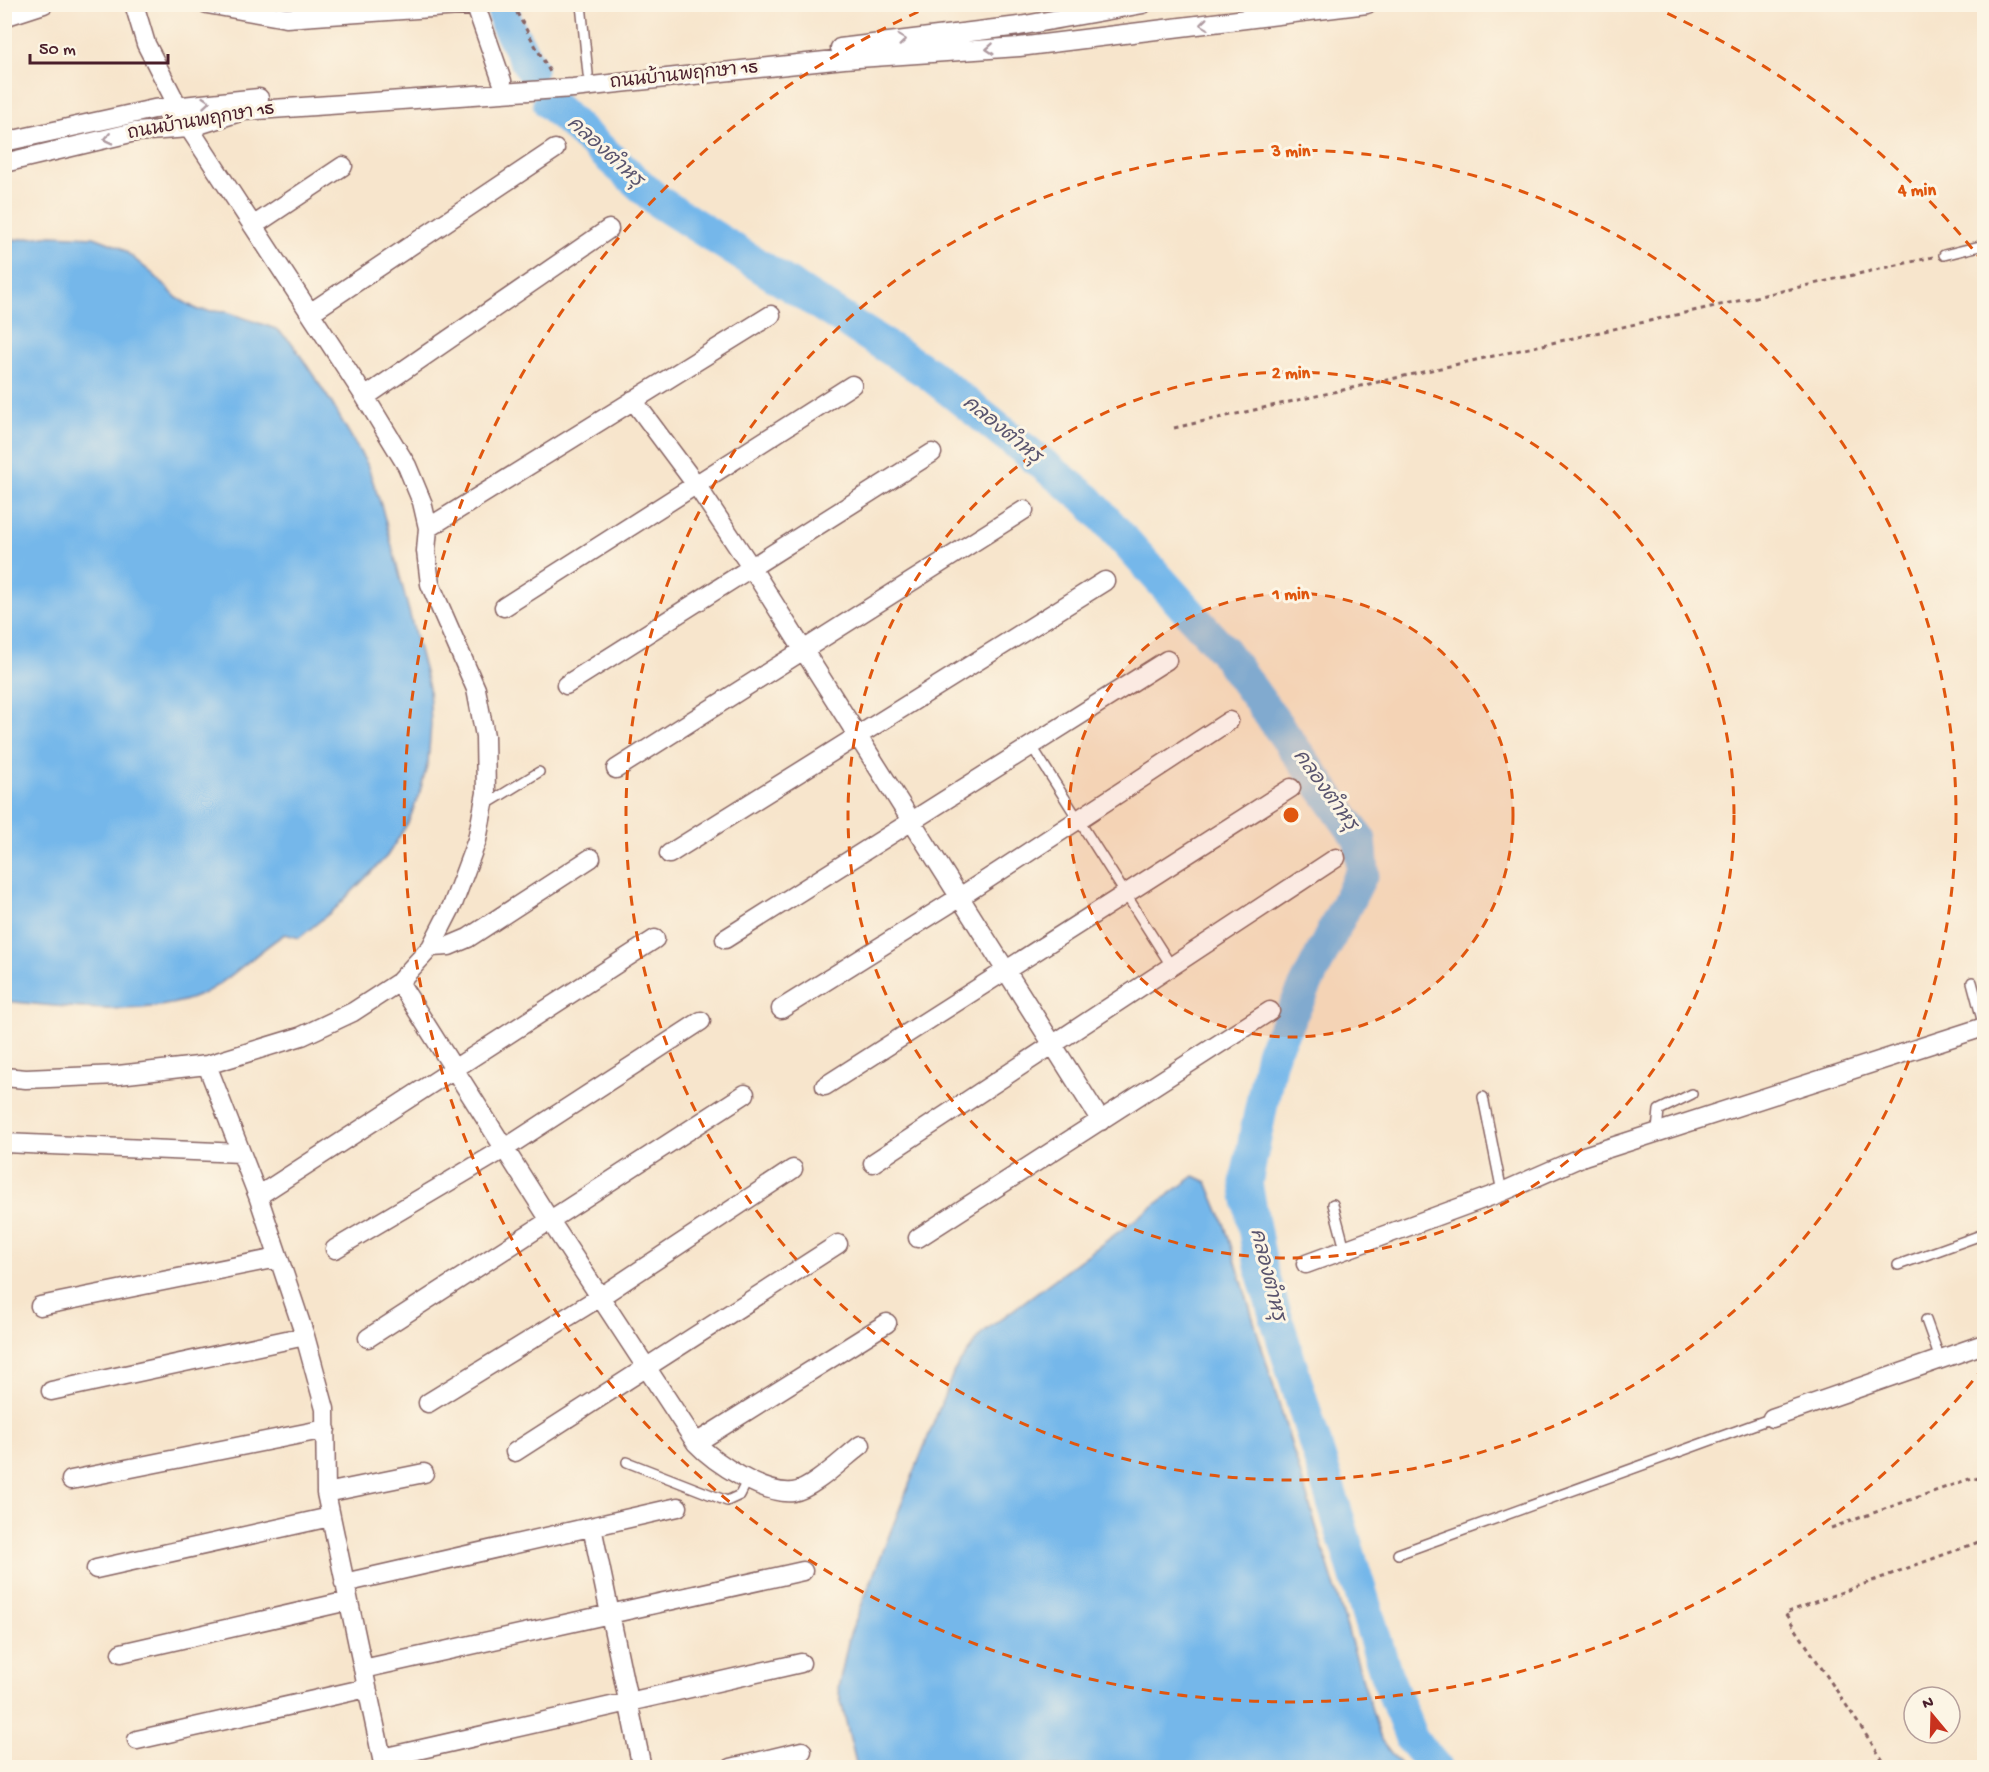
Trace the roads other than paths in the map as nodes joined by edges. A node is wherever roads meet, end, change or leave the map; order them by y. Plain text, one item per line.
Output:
1 (44, 4) edge
2 (134, 4) edge
3 (207, 4) edge
4 (581, 4) edge
5 (1143, 4) edge
6 (1367, 4) edge
7 (475, 5) edge
8 (4, 17) edge
9 (1018, 26) junction
10 (1019, 47) junction
11 (588, 74) junction
12 (502, 81) junction
13 (180, 105) junction
14 (189, 128) junction
15 (4, 142) edge
16 (555, 149) dead end
17 (4, 163) edge
18 (343, 166) dead end
19 (253, 226) junction
20 (609, 229) dead end
21 (1984, 246) edge
22 (1944, 255) road end
23 (310, 313) junction
24 (771, 315) dead end
25 (852, 386) dead end
26 (365, 397) junction
27 (633, 400) junction
28 (932, 453) dead end
29 (697, 486) junction
30 (1024, 510) dead end
31 (428, 528) junction
32 (752, 567) junction
33 (1105, 581) dead end
34 (504, 607) dead end
35 (803, 650) junction
36 (1167, 660) dead end
37 (566, 686) dead end
38 (1229, 721) dead end
39 (858, 735) junction
40 (1031, 745) junction
41 (616, 769) dead end
42 (539, 772) dead end
43 (1291, 788) dead end
44 (483, 806) junction
45 (1079, 819) junction
46 (911, 820) junction
47 (669, 854) dead end
48 (591, 858) dead end
49 (1336, 858) dead end
50 (1127, 894) junction
51 (960, 897) junction
52 (655, 939) dead end
53 (725, 939) dead end
54 (431, 947) junction
55 (1172, 967) junction
56 (1007, 972) junction
57 (399, 982) junction
58 (1972, 982) dead end
59 (781, 1009) dead end
60 (1270, 1011) dead end
61 (701, 1021) dead end
62 (1984, 1027) edge
63 (1054, 1046) junction
64 (207, 1065) junction
65 (456, 1069) junction
66 (4, 1077) edge
67 (825, 1086) dead end
68 (745, 1094) dead end
69 (1692, 1094) dead end
70 (1483, 1097) dead end
71 (1101, 1121) junction
72 (1657, 1131) junction
73 (4, 1143) edge
74 (504, 1149) junction
75 (241, 1153) junction
76 (873, 1163) dead end
77 (793, 1169) dead end
78 (1502, 1192) junction
79 (258, 1196) junction
80 (1334, 1204) dead end
81 (549, 1219) junction
82 (1984, 1234) edge
83 (918, 1239) dead end
84 (838, 1244) dead end
85 (335, 1249) dead end
86 (1345, 1249) junction
87 (277, 1258) junction
88 (1306, 1263) dead end
89 (1898, 1265) dead end
90 (600, 1297) junction
91 (40, 1306) dead end
92 (1926, 1320) dead end
93 (887, 1323) dead end
94 (305, 1336) junction
95 (368, 1338) dead end
96 (1984, 1344) edge
97 (1940, 1359) junction
98 (648, 1368) junction
99 (51, 1391) dead end
100 (428, 1403) dead end
101 (1772, 1418) joint
102 (326, 1429) junction
103 (696, 1443) junction
104 (861, 1445) dead end
105 (515, 1452) dead end
106 (627, 1462) dead end
107 (424, 1473) dead end
108 (747, 1479) junction
109 (71, 1480) dead end
110 (326, 1493) junction
111 (678, 1507) dead end
112 (330, 1517) junction
113 (592, 1527) junction
114 (1398, 1554) dead end
115 (96, 1569) dead end
116 (803, 1571) dead end
117 (346, 1592) junction
118 (611, 1613) junction
119 (121, 1653) dead end
120 (801, 1663) dead end
121 (363, 1669) junction
122 (367, 1689) junction
123 (629, 1702) junction
124 (137, 1740) dead end
125 (802, 1751) dead end
126 (383, 1762) edge
127 (642, 1767) edge
128 (731, 1767) edge

1 - 8 street
2 - 13 street
3 - 7 street
4 - 11 lane
5 - 9 street, ถนนบ้านพฤกษา 15
6 -> 10 street, ถนนบ้านพฤกษา 15
7 - 12 street
9 - 10 street
11 -> 9 street, ถนนบ้านพฤกษา 15
10 -> 14 street, ถนนบ้านพฤกษา 15
11 - 12 street, ถนนบ้านพฤกษา 15
13 -> 12 street, ถนนบ้านพฤกษา 15
13 - 14 street
13 - 15 street, ถนนบ้านพฤกษา 15
14 -> 17 street, ถนนบ้านพฤกษา 15
14 - 19 street
16 - 23 street
18 - 19 street
19 - 23 street
20 - 26 street
21 - 22 lane
23 - 26 street
24 - 27 street
25 - 29 street
26 - 31 street
27 - 29 street
27 - 31 street
28 - 32 street
29 - 32 street
29 - 34 street
30 - 35 street
31 - 44 street
32 - 35 street
32 - 37 street
33 - 39 street
35 - 39 street
35 - 41 street
36 - 40 street
38 - 45 street
39 - 46 street
39 - 47 street
40 - 45 lane
40 - 46 street
42 - 44 lane
43 - 50 street
44 - 54 street
45 - 50 lane
45 - 51 street
46 - 51 street
46 - 53 street
48 - 54 street
49 - 55 street
50 - 55 lane
50 - 56 street
51 - 56 street
51 - 59 street
52 - 65 street
54 - 57 street
55 - 63 street
56 - 63 street
56 - 67 street
57 - 64 street
57 - 65 street
58 - 62 lane
60 - 71 street
61 - 74 street
62 - 72 street
63 - 71 street
63 - 76 street
64 - 66 street
64 - 75 street
65 - 74 street
65 - 79 street
68 - 81 street
69 - 72 lane
70 - 78 lane
71 - 83 street
72 - 78 street
73 - 75 street
74 - 81 street
74 - 85 street
75 - 79 street
77 - 90 street
78 - 86 street
79 - 87 street
80 - 86 lane
81 - 90 street
81 - 95 street
82 - 89 lane
84 - 98 street
86 - 88 street
87 - 91 street
87 - 94 street
90 - 98 street
90 - 100 street
92 - 97 lane
93 - 103 street
94 - 99 street
94 - 102 street
96 - 97 street
97 - 101 street
98 - 103 street
98 - 105 street
101 - 114 lane
102 - 109 street
102 - 110 street
103 - 108 street
104 - 108 street
106 - 108 lane
107 - 110 street
110 - 112 street
111 - 113 street
112 - 115 street
112 - 117 street
113 - 117 street
113 - 118 street
116 - 118 street
117 - 119 street
117 - 121 street
118 - 121 street
118 - 123 street
120 - 123 street
121 - 122 street
122 - 124 street
122 - 126 street
123 - 126 street
123 - 127 street
125 - 128 street

